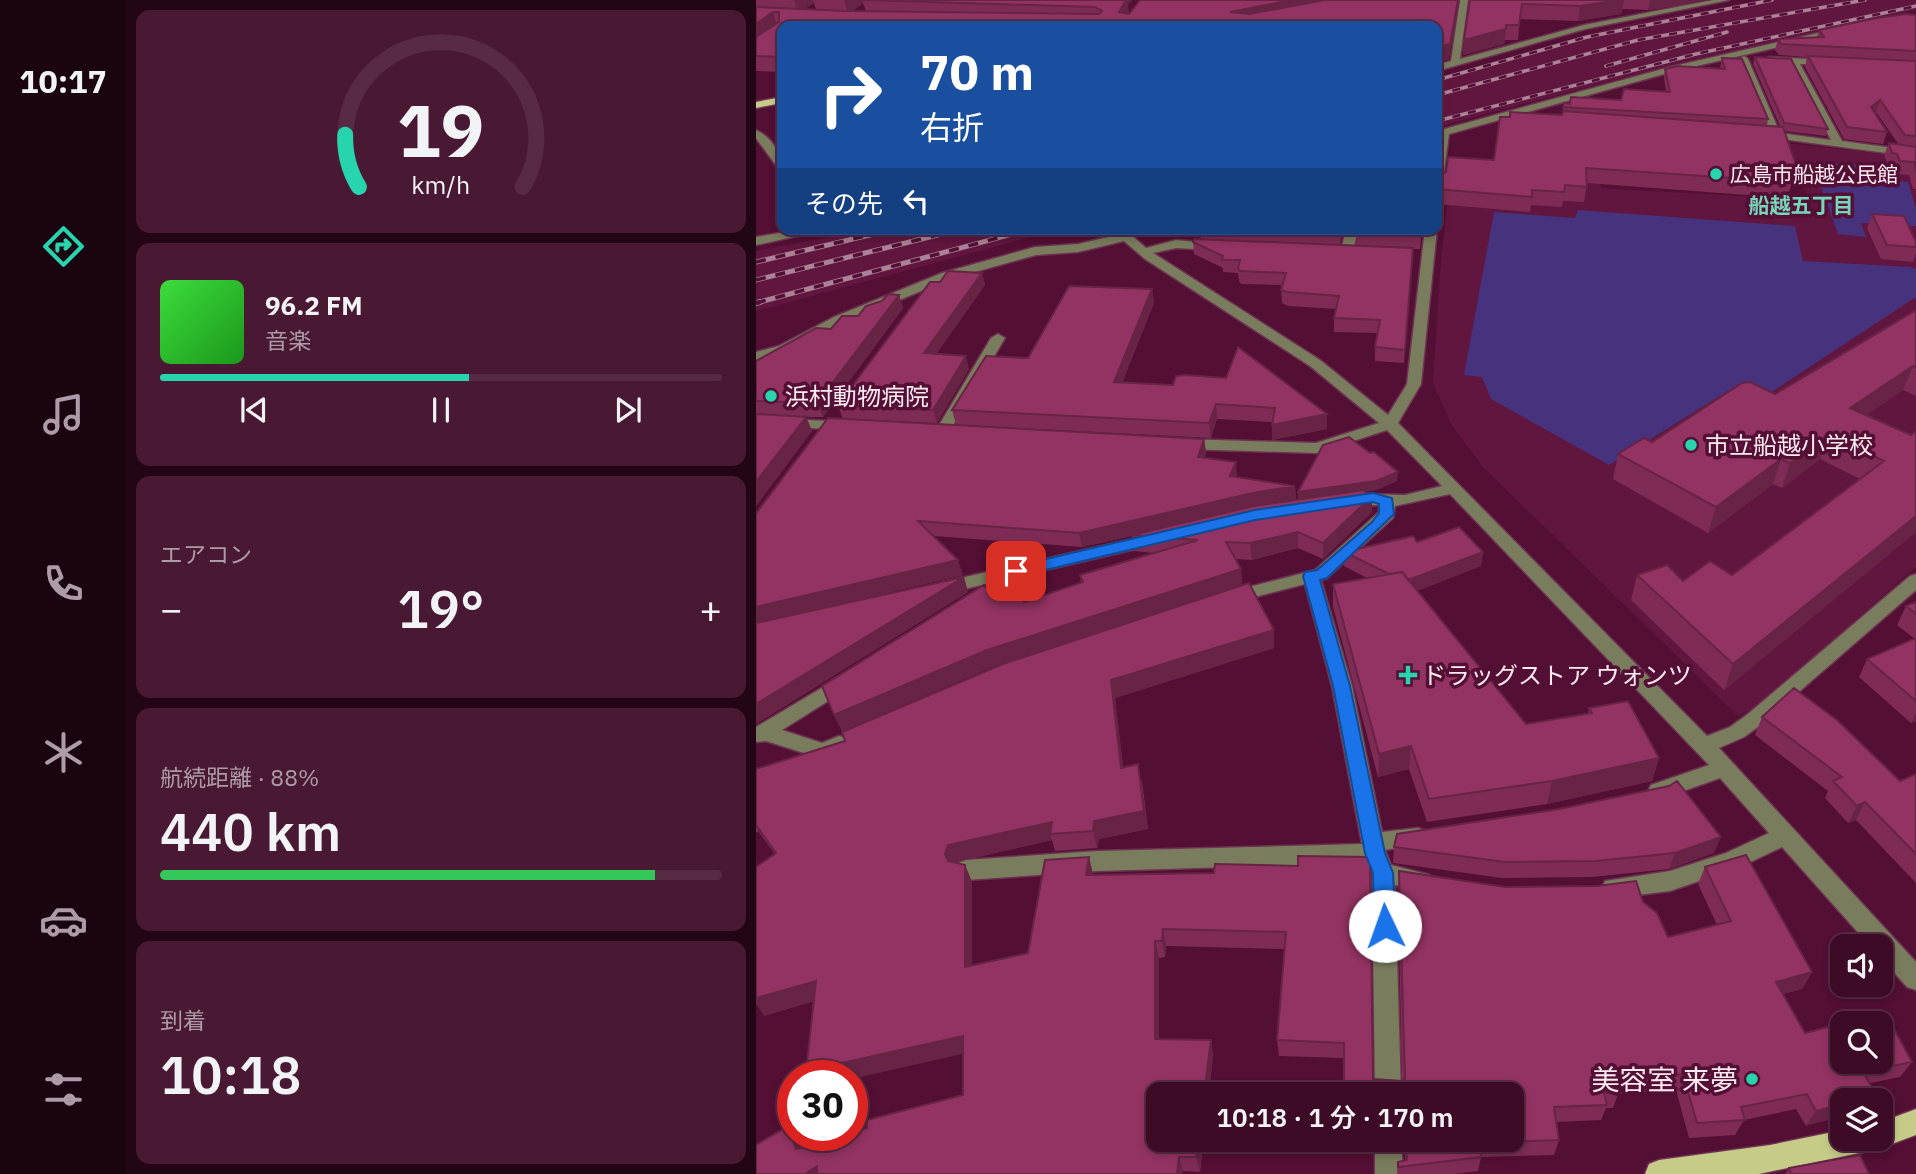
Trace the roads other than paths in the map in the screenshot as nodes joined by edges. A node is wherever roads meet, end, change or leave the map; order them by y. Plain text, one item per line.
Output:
1 (1464, 0) edge
2 (1720, 0) edge
3 (1856, 27) edge
4 (1729, 55) junction
5 (1744, 59) junction
6 (1794, 61) junction
7 (1455, 63) junction
8 (1835, 63) edge
9 (1442, 67) edge
10 (777, 101) edge
11 (756, 105) edge
12 (1498, 117) junction
13 (1527, 120) edge
14 (1442, 132) edge
15 (756, 133) edge
16 (1749, 133) edge
17 (1776, 135) junction
18 (1888, 139) edge
19 (1838, 143) junction
20 (1895, 150) junction
21 (1916, 154) edge
22 (777, 158) edge
23 (777, 227) edge
24 (793, 235) edge
25 (1111, 235) edge
26 (1123, 235) edge
27 (1351, 235) edge
28 (1429, 235) edge
29 (757, 242) edge
30 (1227, 246) edge
31 (1334, 251) edge
32 (1347, 251) junction
33 (1144, 252) junction
34 (1361, 252) edge
35 (998, 338) dead end
36 (756, 356) edge
37 (756, 422) edge
38 (1390, 424) junction
39 (865, 428) edge
40 (942, 432) edge
41 (1172, 444) edge
42 (1453, 488) junction
43 (1387, 501) junction
44 (1334, 503) edge
45 (1176, 534) edge
46 (1311, 576) junction
47 (989, 578) junction
48 (1916, 580) edge
49 (925, 593) edge
50 (1217, 602) edge
51 (970, 603) edge
52 (867, 667) edge
53 (760, 734) edge
54 (861, 735) edge
55 (1704, 746) junction
56 (1724, 768) junction
57 (1639, 795) edge
58 (1439, 834) edge
59 (1786, 835) junction
60 (1377, 856) junction
61 (966, 870) edge
62 (1446, 887) edge
63 (1591, 890) edge
64 (1916, 979) edge
65 (1388, 1082) edge
66 (1916, 1122) edge
67 (1893, 1131) edge
68 (1830, 1146) edge
69 (1388, 1152) edge
70 (1388, 1174) edge
71 (1659, 1174) edge

1 - 7 street
2 - 7 street
3 - 4 street
4 - 5 street
4 - 12 street
5 - 6 street
5 - 17 street
6 - 8 street
6 - 19 street
7 - 9 street
10 - 11 main road
12 - 13 street
12 - 14 street
15 - 22 street
16 - 17 street
17 - 19 street
18 - 20 street
19 - 20 street
20 - 21 street
23 - 29 street
24 - 29 street
25 - 36 street
26 - 33 street
27 - 32 street
28 - 38 street
30 - 33 street
31 - 32 street
32 - 34 street
33 - 38 street
35 - 40 street
37 - 39 street
38 - 41 street
38 - 42 street
42 - 43 street
42 - 55 street
43 - 44 street
43 - 46 street
45 - 47 street
46 - 50 street
46 - 60 street
47 - 49 street
47 - 51 street
48 - 55 street
52 - 53 street
53 - 54 street
55 - 56 street
56 - 57 street
56 - 59 street
58 - 60 street
59 - 63 street
59 - 64 street
60 - 61 street
60 - 62 street
60 - 65 street
66 - 67 main road
68 - 71 main road
69 - 70 street

